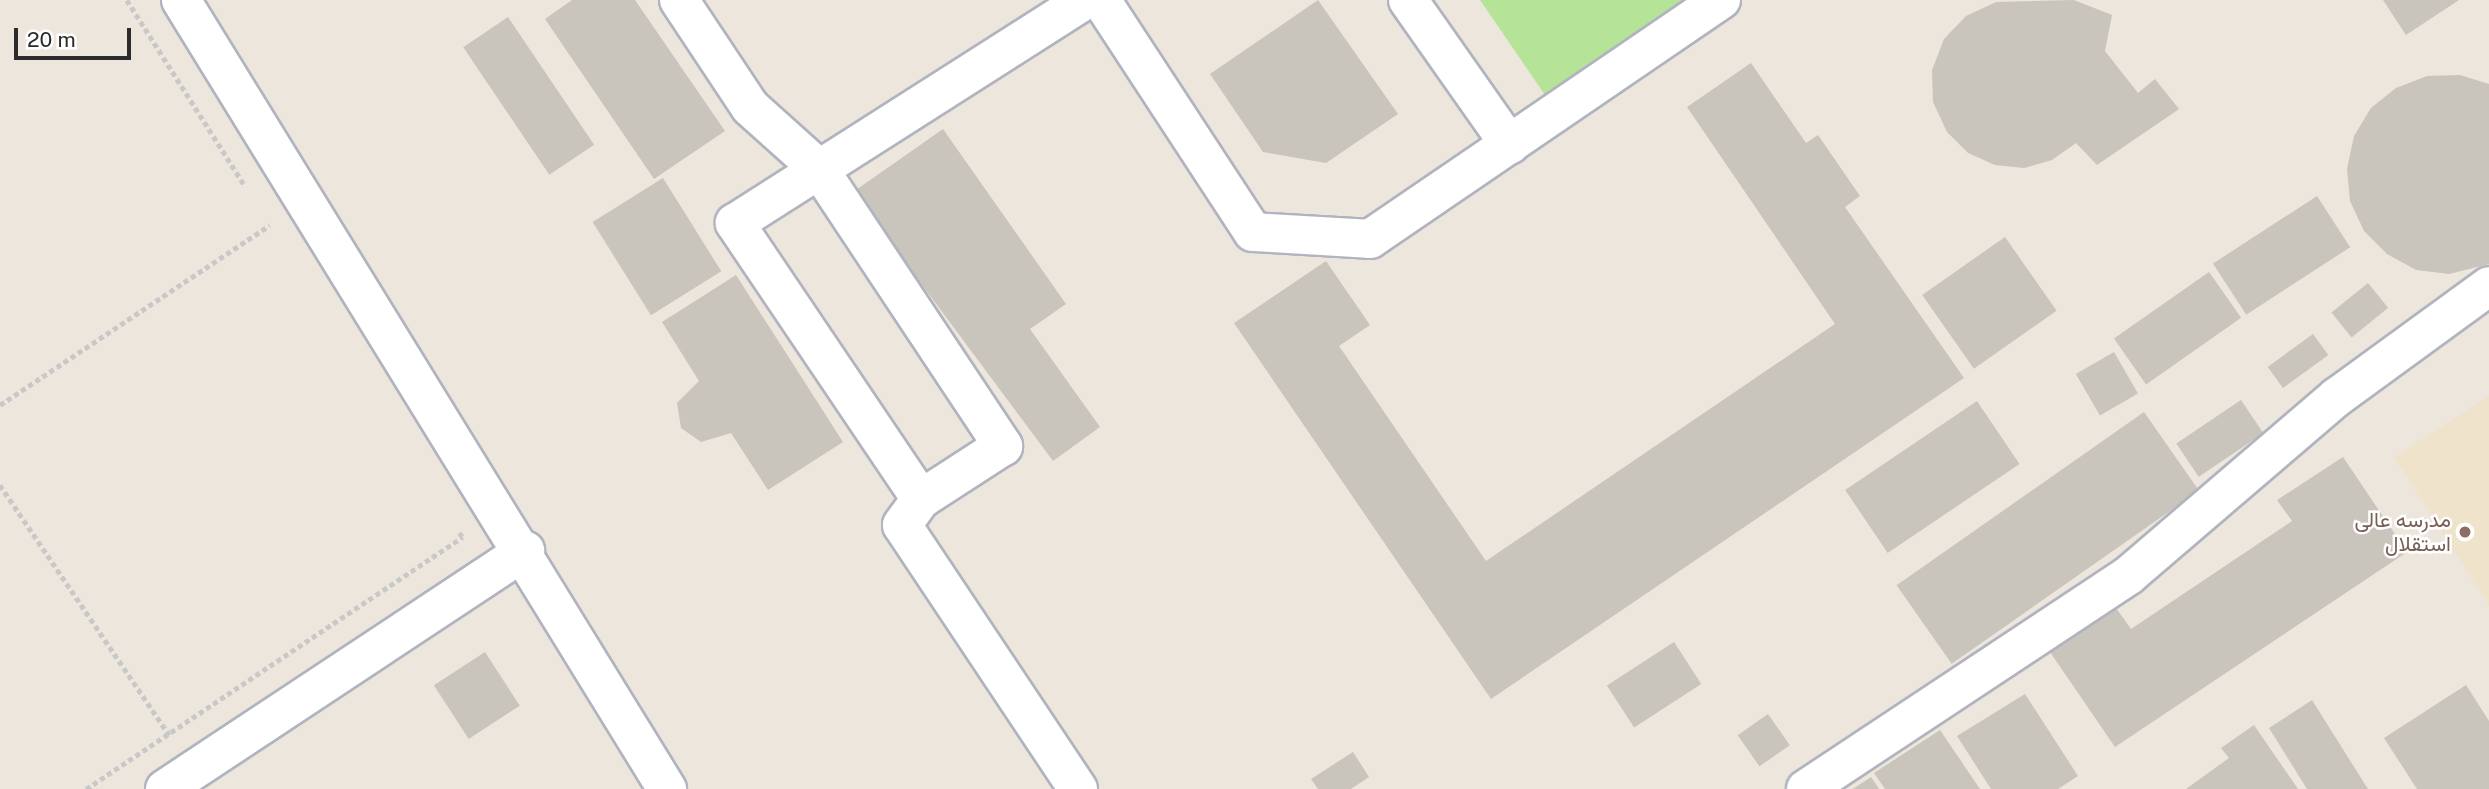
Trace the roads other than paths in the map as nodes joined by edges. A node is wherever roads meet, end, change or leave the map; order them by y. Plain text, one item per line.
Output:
1 (181, 0) edge
2 (679, 0) edge
3 (1085, 0) edge
4 (1101, 0) edge
5 (1408, 0) edge
6 (1721, 0) edge
7 (1510, 145) junction
8 (820, 169) junction
9 (2489, 286) edge
10 (921, 499) junction
11 (525, 551) junction
12 (179, 779) edge
13 (667, 789) edge
14 (1078, 789) edge
15 (1806, 789) edge

1 - 11 lane
2 - 8 lane
3 - 8 lane
4 - 7 lane
5 - 7 lane
6 - 7 lane
8 - 10 lane
8 - 10 lane
9 - 15 lane
10 - 14 lane
11 - 12 lane
11 - 13 lane

